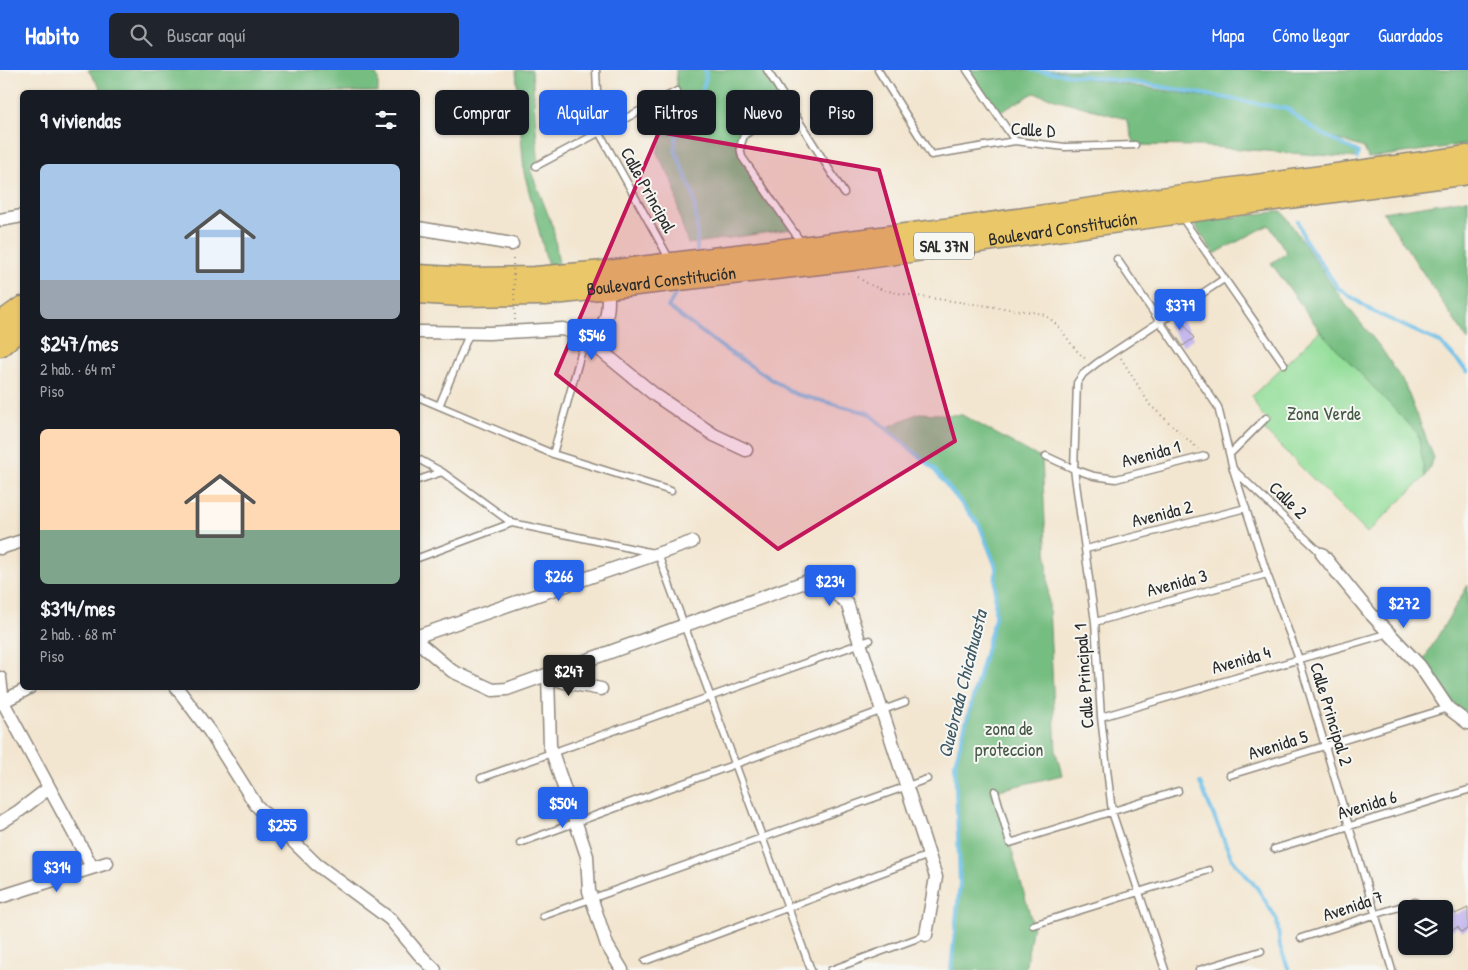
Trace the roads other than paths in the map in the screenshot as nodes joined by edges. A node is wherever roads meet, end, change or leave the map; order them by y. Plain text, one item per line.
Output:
1 (596, 70) edge
2 (767, 70) edge
3 (878, 70) edge
4 (967, 70) edge
5 (597, 90) edge
6 (780, 90) edge
7 (800, 122) edge
8 (593, 135) edge
9 (601, 135) edge
10 (744, 135) edge
11 (1015, 142) junction
12 (1135, 145) dead end
13 (1468, 157) edge
14 (536, 166) dead end
15 (1468, 173) edge
16 (844, 193) dead end
17 (20, 216) edge
18 (0, 220) edge
19 (1185, 222) dead end
20 (420, 228) edge
21 (512, 244) dead end
22 (804, 248) junction
23 (1117, 259) dead end
24 (672, 264) junction
25 (420, 276) edge
26 (1224, 279) junction
27 (608, 287) junction
28 (420, 292) edge
29 (20, 309) edge
30 (1160, 321) junction
31 (0, 324) edge
32 (20, 329) edge
33 (420, 332) edge
34 (470, 332) junction
35 (585, 339) junction
36 (0, 345) edge
37 (1284, 364) dead end
38 (420, 398) edge
39 (440, 406) junction
40 (1266, 418) dead end
41 (746, 450) dead end
42 (553, 454) junction
43 (1230, 454) junction
44 (1046, 456) dead end
45 (1205, 456) road end
46 (420, 460) edge
47 (1074, 469) junction
48 (1233, 469) junction
49 (442, 472) junction
50 (420, 479) edge
51 (671, 491) dead end
52 (1246, 508) junction
53 (512, 523) junction
54 (20, 542) edge
55 (692, 542) dead end
56 (0, 548) edge
57 (1086, 549) junction
58 (658, 554) junction
59 (1322, 554) joint
60 (420, 557) edge
61 (1267, 574) junction
62 (1095, 622) junction
63 (685, 626) junction
64 (1389, 633) junction
65 (420, 635) edge
66 (865, 642) junction
67 (420, 644) edge
68 (1298, 659) junction
69 (548, 674) junction
70 (0, 678) edge
71 (601, 689) dead end
72 (26, 690) edge
73 (178, 690) edge
74 (711, 696) junction
75 (905, 702) dead end
76 (2, 703) edge
77 (1448, 708) junction
78 (882, 710) junction
79 (1101, 717) junction
80 (1468, 723) edge
81 (1324, 746) junction
82 (552, 753) junction
83 (736, 764) junction
84 (1230, 775) dead end
85 (481, 778) dead end
86 (927, 779) dead end
87 (906, 786) junction
88 (49, 788) junction
89 (1468, 790) edge
90 (995, 791) dead end
91 (1178, 791) dead end
92 (1112, 812) junction
93 (575, 822) junction
94 (0, 823) edge
95 (1349, 826) junction
96 (763, 838) junction
97 (520, 843) dead end
98 (1274, 849) dead end
99 (929, 855) junction
100 (106, 863) dead end
101 (92, 867) junction
102 (1209, 870) dead end
103 (1140, 892) junction
104 (0, 897) edge
105 (592, 899) junction
106 (1398, 907) edge
107 (788, 908) junction
108 (1375, 914) junction
109 (543, 916) dead end
110 (1033, 925) dead end
111 (926, 935) joint
112 (1301, 938) dead end
113 (1261, 951) dead end
114 (645, 961) dead end
115 (435, 970) edge
116 (622, 970) edge
117 (811, 970) edge
118 (831, 970) edge
119 (1165, 970) edge
120 (1199, 970) edge
121 (1392, 970) edge

1 - 5 lane, Calle Principal
2 - 6 lane
3 - 11 lane, Calle D
4 - 11 lane
7 - 16 lane
8 - 14 lane
9 - 24 lane, Calle Principal
10 - 22 lane
11 - 12 lane, Calle D
13 - 22 highway, Boulevard Constitución / SAL 37N
15 - 27 highway, Boulevard Constitución / SAL 37N
17 - 18 street
19 - 26 lane
20 - 21 street
22 - 24 highway, Boulevard Constitución / SAL 37N
23 - 30 lane, Calle Principal 2
24 - 25 highway, Boulevard Constitución / SAL 37N
26 - 30 lane
26 - 37 lane
27 - 28 highway, Boulevard Constitución / SAL 37N
27 - 35 street
29 - 31 highway
30 - 43 lane, Calle Principal 2
30 - 47 lane, Calle Principal 1
32 - 36 highway
33 - 34 street
34 - 35 street
34 - 39 lane
35 - 41 street
35 - 42 lane
38 - 39 lane
39 - 42 lane
40 - 43 lane
42 - 51 lane
43 - 48 lane, Calle Principal 2
44 - 47 lane, Avenida 1
45 - 47 lane, Avenida 1
46 - 49 lane
47 - 57 lane, Calle Principal 1
48 - 52 lane, Calle Principal 2
48 - 59 lane, Calle 2
49 - 50 lane
49 - 53 lane
52 - 57 lane, Avenida 2
52 - 61 lane, Calle Principal 2
53 - 58 lane
53 - 60 lane
54 - 56 street
55 - 58 street
57 - 62 lane, Calle Principal 1
58 - 63 lane
58 - 65 street
59 - 64 street
61 - 62 lane, Avenida 3
61 - 68 lane, Calle Principal 2
62 - 79 lane, Calle Principal 1
63 - 66 street
63 - 69 street
63 - 74 lane
64 - 68 lane, Avenida 4
64 - 77 street
66 - 74 lane
66 - 78 street
67 - 69 street
68 - 79 lane, Avenida 4
68 - 81 lane, Calle Principal 2
69 - 71 street
69 - 82 street
70 - 76 street
72 - 76 street
73 - 115 street
74 - 82 lane
74 - 83 lane
75 - 78 lane
76 - 88 street
77 - 80 street
77 - 81 lane, Avenida 5
78 - 83 lane
78 - 87 street
79 - 92 lane, Calle Principal 1
81 - 84 lane, Avenida 5
81 - 95 lane, Calle Principal 2
82 - 85 lane
82 - 93 street
83 - 93 lane
83 - 96 lane
86 - 87 lane
87 - 96 lane
87 - 99 street
88 - 94 street
88 - 101 street
89 - 95 lane, Avenida 6
90 - 92 lane
91 - 92 lane
92 - 103 lane, Calle Principal 1
93 - 97 lane
93 - 105 street
95 - 98 lane, Avenida 6
95 - 108 lane, Calle Principal 2
96 - 105 lane
96 - 107 lane
99 - 107 lane
99 - 111 street
100 - 101 street
101 - 104 street
102 - 103 lane
103 - 110 lane
103 - 119 lane, Calle Principal 1
105 - 109 lane
105 - 116 street
106 - 108 lane, Avenida 7
107 - 114 lane
107 - 117 lane
108 - 112 lane, Avenida 7
108 - 121 lane, Calle Principal 2
111 - 118 lane
113 - 120 lane

